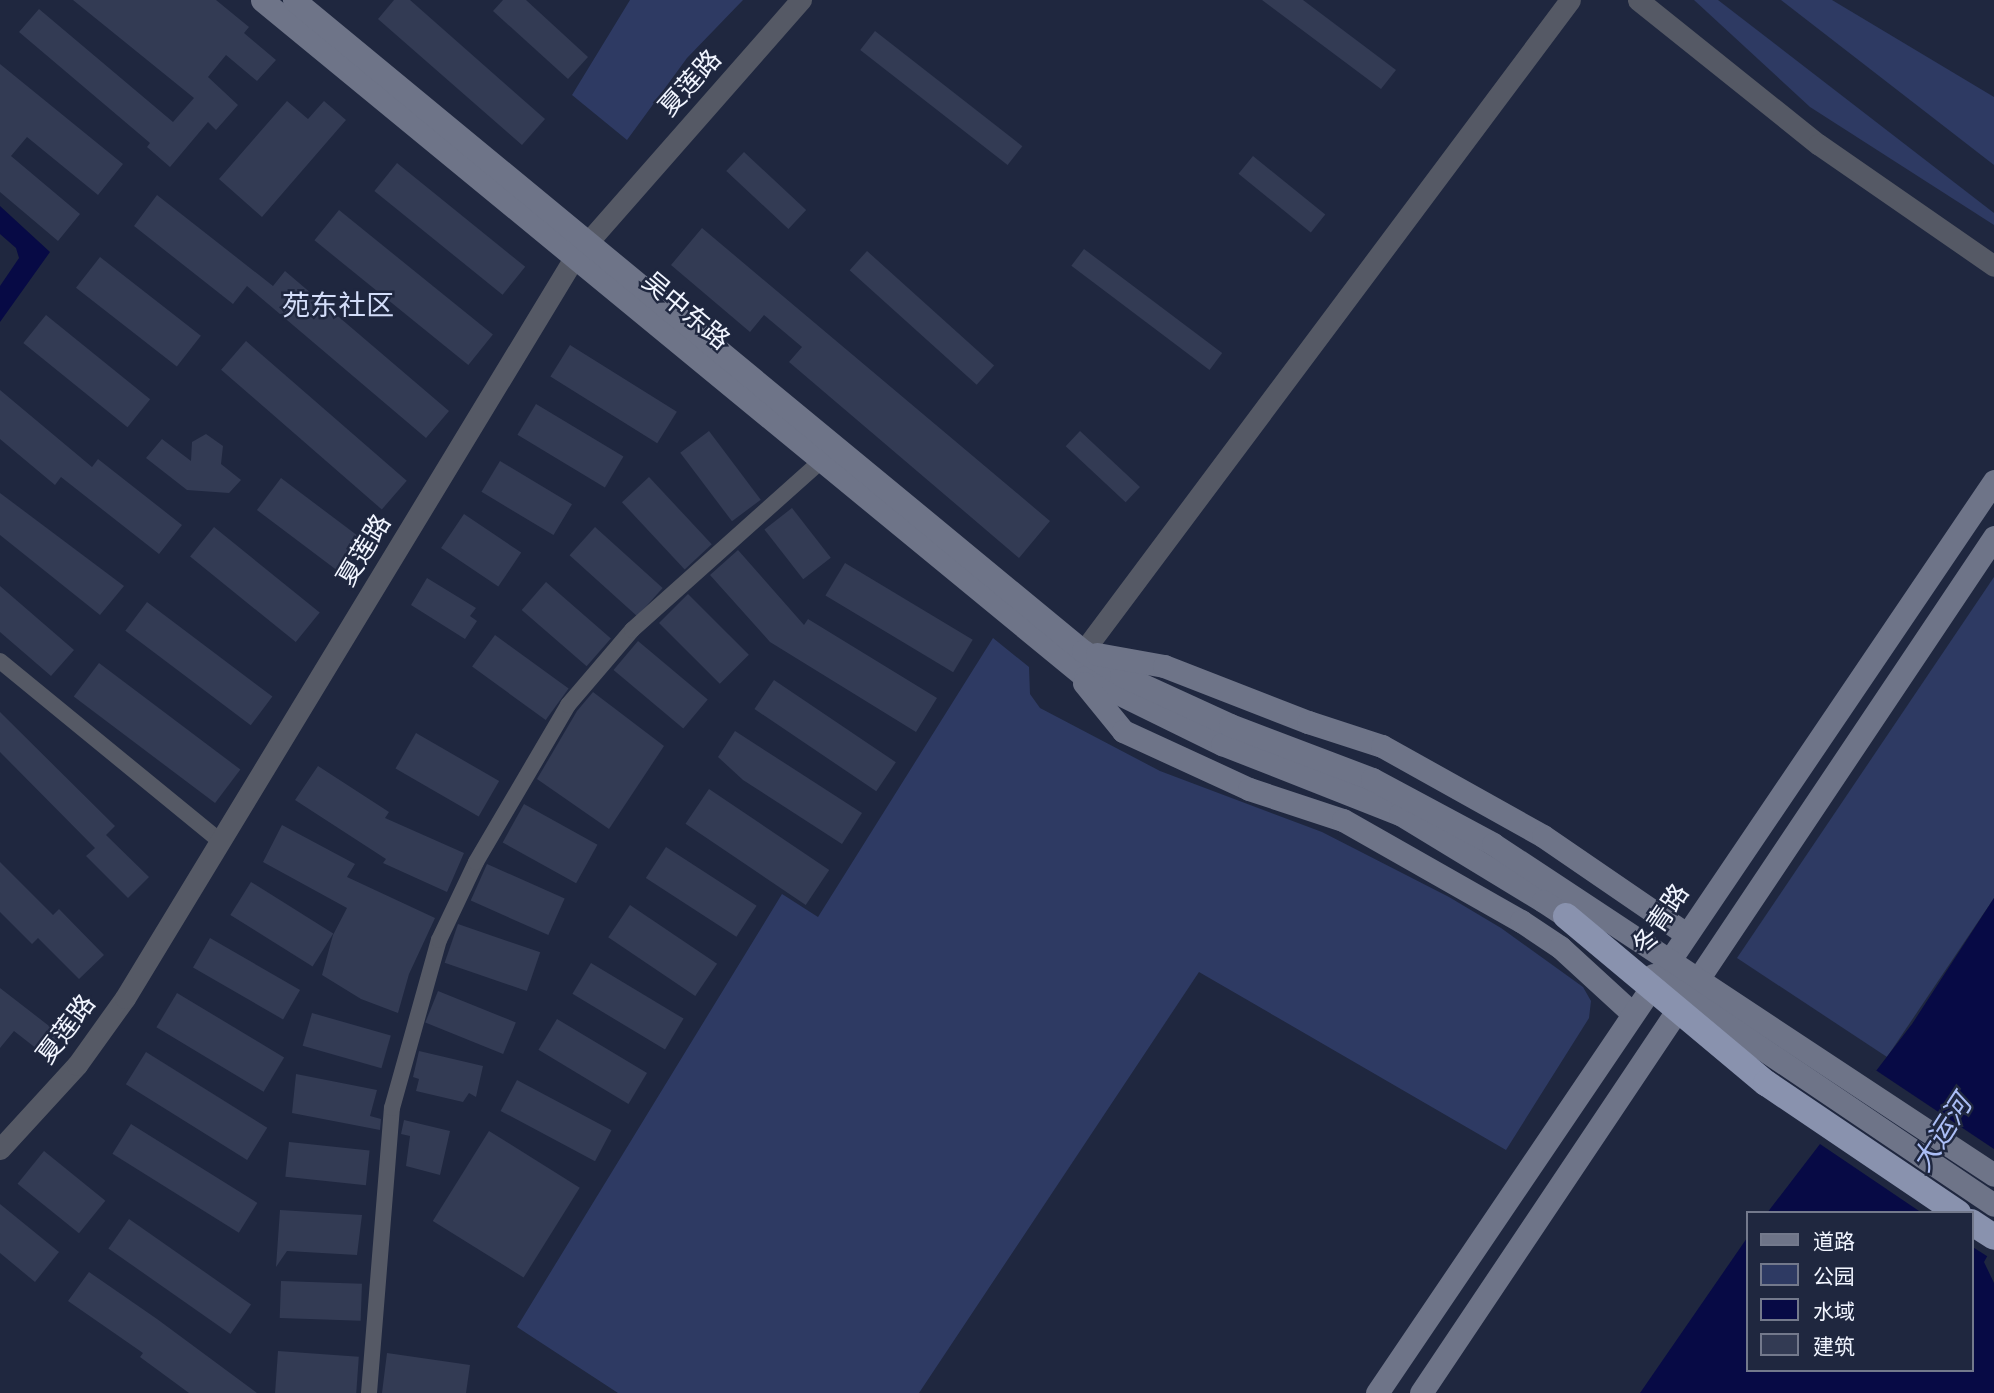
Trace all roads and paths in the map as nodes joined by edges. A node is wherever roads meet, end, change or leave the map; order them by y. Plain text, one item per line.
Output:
1 (262, 0) edge
2 (294, 0) edge
3 (801, 0) edge
4 (1570, 0) edge
5 (1638, 0) edge
6 (580, 250) junction
7 (1994, 266) edge
8 (821, 461) junction
9 (1994, 481) edge
10 (1994, 537) edge
11 (1077, 659) junction
12 (0, 661) edge
13 (1367, 788) junction
14 (222, 843) junction
15 (1566, 916) junction
16 (1686, 934) junction
17 (1632, 1013) junction
18 (0, 1149) edge
19 (1994, 1175) edge
20 (1994, 1205) edge
21 (1955, 1211) edge
22 (1973, 1223) edge
23 (1994, 1237) edge
24 (369, 1393) edge
25 (1377, 1393) edge
26 (1421, 1393) edge

1 - 6 main road, 吴中东路
2 - 6 main road, 吴中东路
3 - 6 street, 夏莲路
4 - 11 street
5 - 7 street
6 - 8 main road, 吴中东路
6 - 11 main road, 吴中东路
6 - 14 street, 夏莲路
8 - 11 main road, 吴中东路
8 - 24 street
9 - 16 main road, 冬青路
10 - 26 main road
11 - 13 main road
11 - 16 main road
11 - 17 main road
12 - 14 street
13 - 15 main road, bridge
13 - 19 main road, bridge
14 - 18 street, 夏莲路
15 - 20 main road, bridge
15 - 21 highway, bridge
16 - 17 main road, 冬青路
17 - 25 main road, 冬青路
22 - 23 highway

